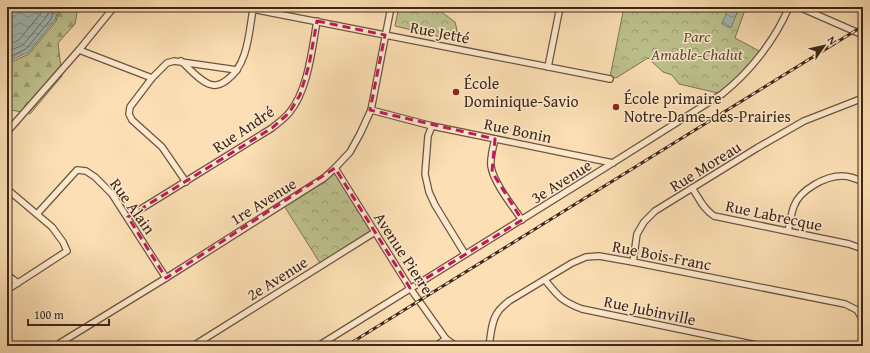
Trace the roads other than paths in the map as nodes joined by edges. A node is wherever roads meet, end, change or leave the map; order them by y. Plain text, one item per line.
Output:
1 (114, 7) edge
2 (242, 7) edge
3 (391, 7) edge
4 (560, 7) edge
5 (789, 7) edge
6 (799, 7) edge
7 (253, 9) junction
8 (317, 21) junction
9 (385, 35) junction
10 (863, 35) edge
11 (79, 50) junction
12 (181, 61) junction
13 (548, 67) junction
14 (237, 70) junction
15 (152, 78) junction
16 (610, 79) dead end
17 (863, 98) edge
18 (370, 110) junction
19 (432, 126) junction
20 (7, 132) edge
21 (494, 138) junction
22 (613, 163) junction
23 (335, 168) junction
24 (186, 182) junction
25 (863, 182) edge
26 (692, 188) junction
27 (7, 189) edge
28 (37, 214) junction
29 (128, 217) junction
30 (522, 220) junction
31 (788, 230) junction
32 (374, 232) junction
33 (863, 249) edge
34 (465, 254) junction
35 (633, 262) junction
36 (7, 275) edge
37 (166, 278) junction
38 (545, 280) junction
39 (18, 283) junction
40 (410, 288) junction
41 (7, 290) edge
42 (863, 320) edge
43 (446, 339) junction
44 (56, 346) edge
45 (193, 346) edge
46 (318, 346) edge
47 (435, 346) edge
48 (456, 346) edge
49 (489, 346) edge
50 (761, 346) edge

1 - 11 street
2 - 7 street, Rue Jetté
3 - 9 street, 1re Avenue
4 - 13 street
5 - 22 street, 3e Avenue
6 - 10 street
7 - 8 street, Rue Jetté
7 - 14 street
8 - 9 street, Rue Jetté
8 - 24 street, Rue André
9 - 13 street, Rue Jetté
9 - 18 street, 1re Avenue
11 - 15 street
11 - 20 street
12 - 14 street
12 - 14 street
12 - 15 street
13 - 16 street, Rue Jetté
15 - 24 street
17 - 26 street, Rue Moreau
18 - 19 street, Rue Bonin
18 - 23 street, 1re Avenue
19 - 21 street, Rue Bonin
19 - 34 street
21 - 22 street, Rue Bonin
21 - 30 street
22 - 30 street, 3e Avenue
23 - 32 street, Avenue Pierre
23 - 37 street, 1re Avenue
24 - 29 street, Rue André
25 - 31 street
26 - 31 street, Rue Labrecque
26 - 35 street, Rue Moreau
27 - 28 street
28 - 29 street, Rue Alain
28 - 39 street
29 - 37 street, Rue Alain
30 - 34 street, 3e Avenue
31 - 33 street, Rue Labrecque
32 - 40 street, Avenue Pierre
32 - 45 street, 2e Avenue
34 - 40 street, 3e Avenue
35 - 38 street, Rue Bois-Franc
35 - 42 street, Rue Bois-Franc
36 - 39 street
37 - 44 street, 1re Avenue
38 - 49 street, Rue Bois-Franc
38 - 50 street, Rue Jubinville
39 - 41 street
40 - 43 street, Avenue Pierre
40 - 46 street, 3e Avenue
43 - 47 street
43 - 48 street, Avenue Pierre

